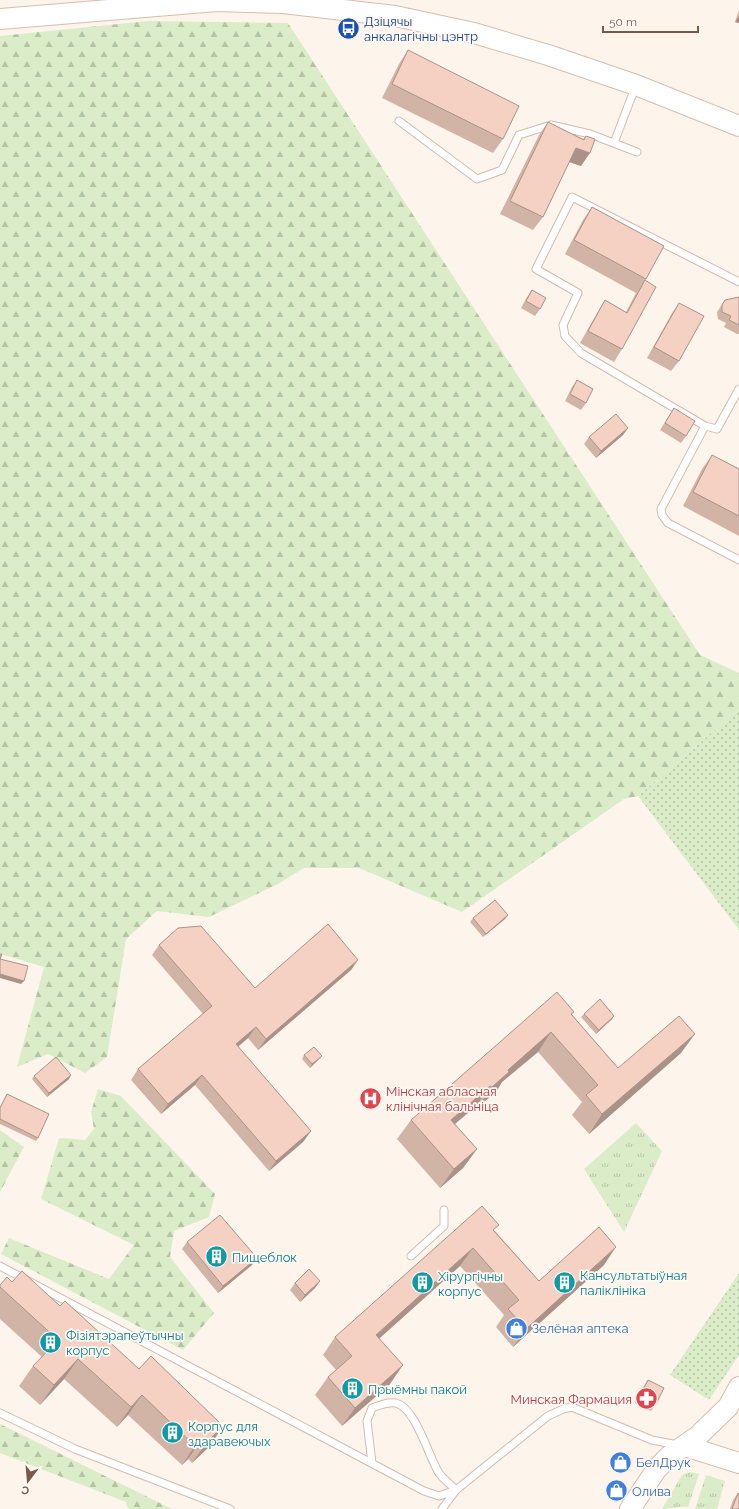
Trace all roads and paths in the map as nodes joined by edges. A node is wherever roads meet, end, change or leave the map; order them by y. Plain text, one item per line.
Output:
1 (0, 19) edge
2 (636, 85) junction
3 (399, 121) dead end
4 (739, 126) edge
5 (614, 143) junction
6 (637, 152) dead end
7 (739, 282) edge
8 (739, 389) edge
9 (705, 426) junction
10 (739, 560) edge
11 (444, 1210) dead end
12 (411, 1256) dead end
13 (0, 1266) edge
14 (739, 1387) edge
15 (0, 1413) edge
16 (685, 1446) junction
17 (372, 1463) junction
18 (739, 1463) edge
19 (456, 1490) junction
20 (216, 1506) edge
21 (230, 1509) edge
22 (442, 1509) edge
23 (630, 1509) edge

1 - 2 main road
2 - 4 main road
2 - 5 lane
3 - 5 lane
5 - 6 lane
7 - 9 lane
8 - 9 lane
9 - 10 lane
11 - 12 lane
13 - 17 lane
14 - 16 main road
15 - 20 lane
16 - 18 main road
16 - 19 lane
16 - 23 main road
17 - 19 lane
17 - 19 lane
19 - 22 lane
20 - 21 lane

